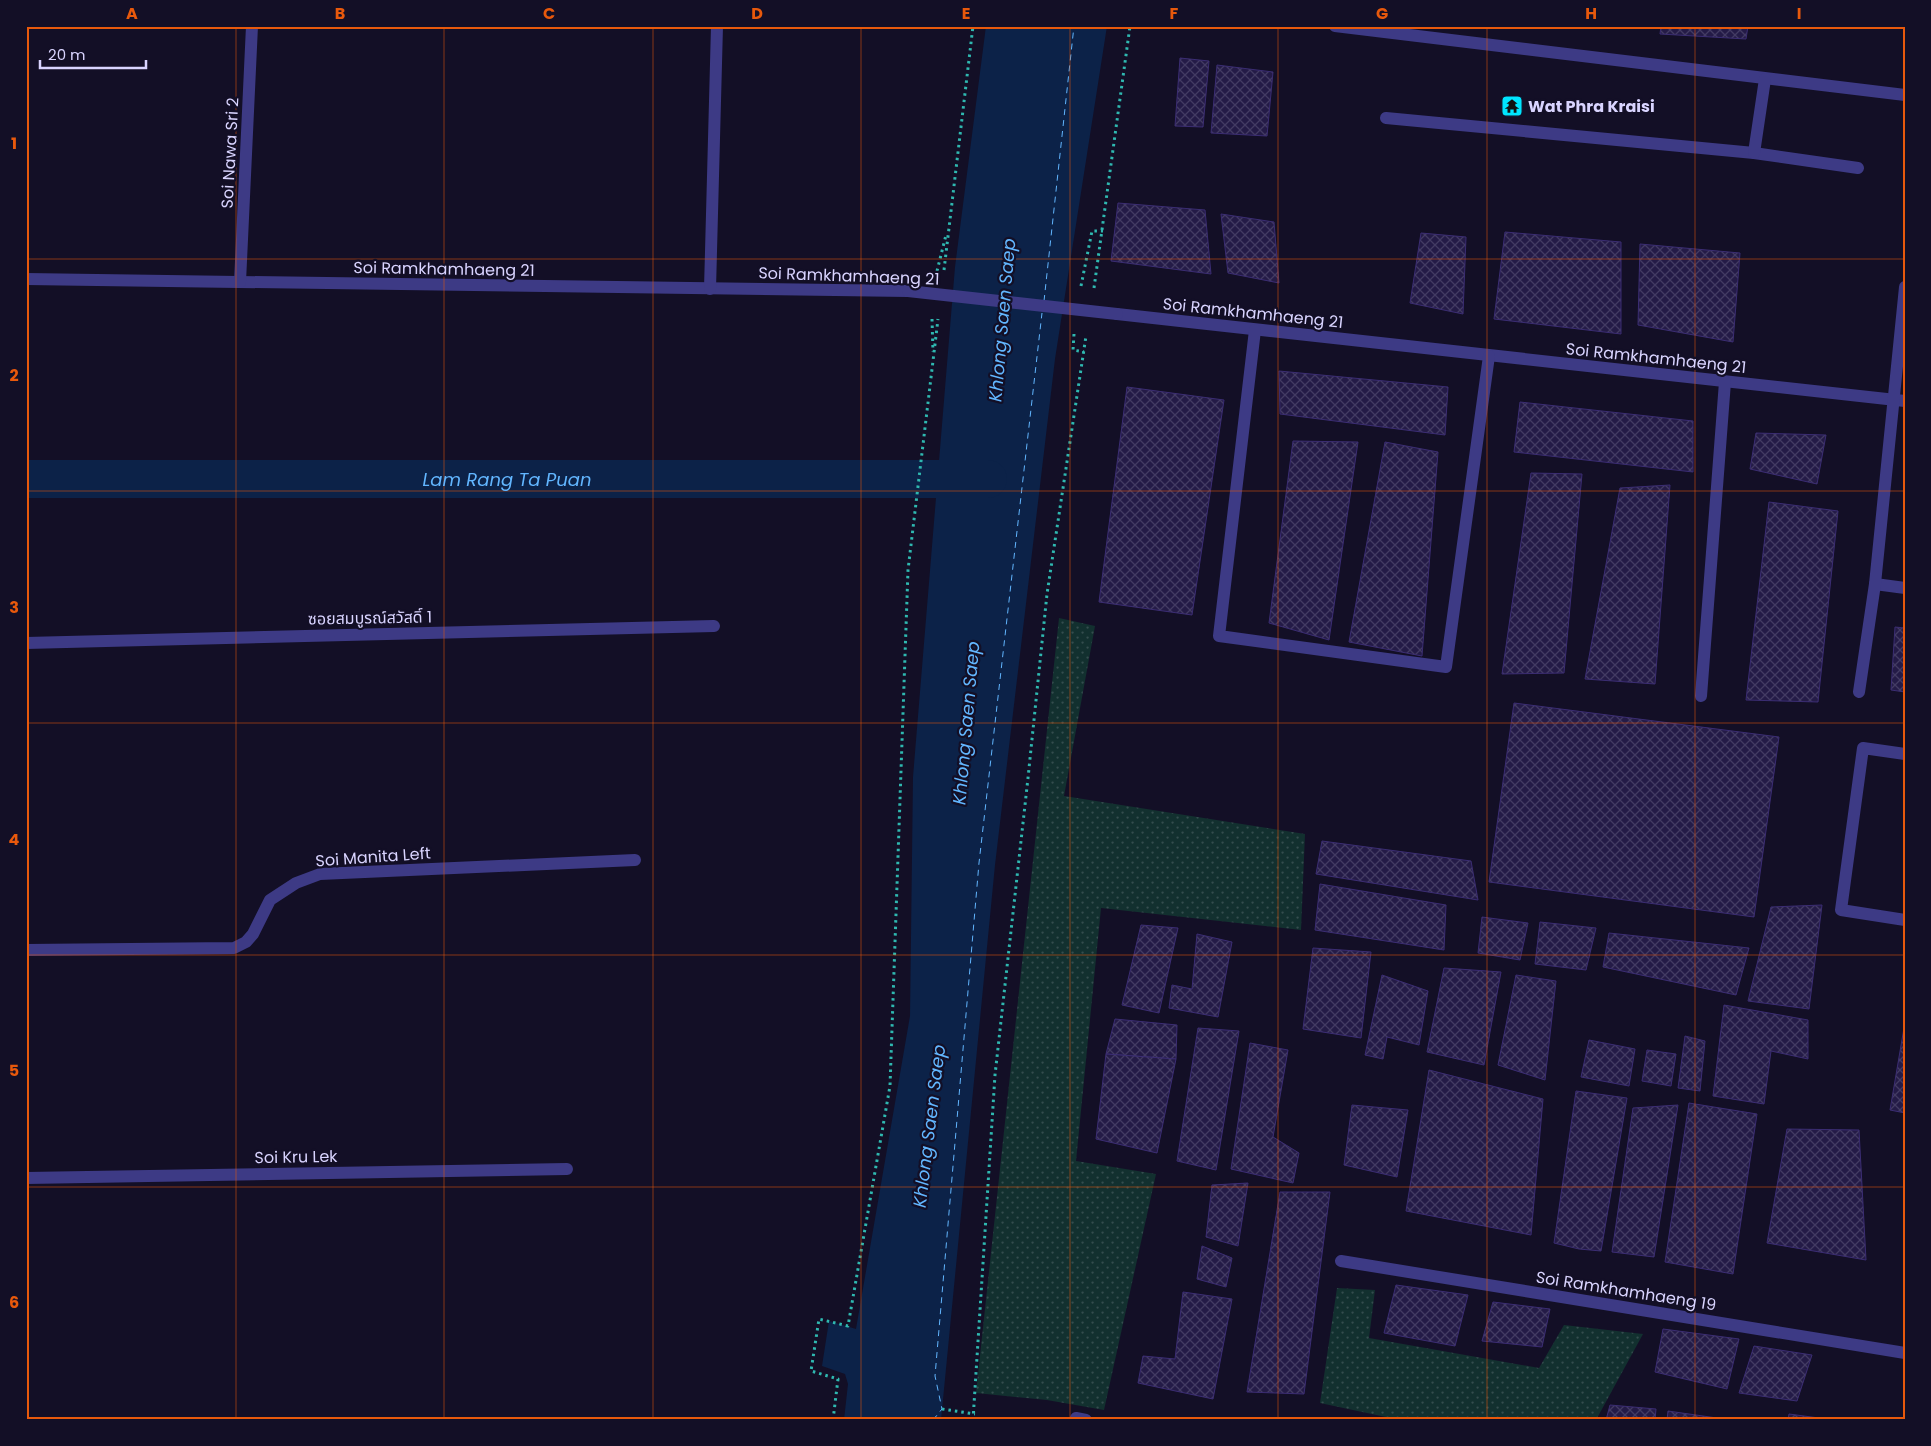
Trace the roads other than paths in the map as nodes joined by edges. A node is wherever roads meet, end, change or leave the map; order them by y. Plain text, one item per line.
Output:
1 (252, 26) edge
2 (717, 26) edge
3 (1334, 26) edge
4 (1766, 79) junction
5 (1905, 95) edge
6 (1386, 118) dead end
7 (1754, 153) junction
8 (1858, 168) dead end
9 (26, 279) edge
10 (240, 282) junction
11 (1905, 287) edge
12 (710, 289) junction
13 (1255, 330) junction
14 (1489, 356) junction
15 (1725, 382) junction
16 (1899, 400) edge
17 (1875, 584) junction
18 (1905, 588) edge
19 (714, 626) dead end
20 (26, 643) edge
21 (1859, 692) dead end
22 (1701, 696) dead end
23 (1905, 754) edge
24 (635, 860) dead end
25 (1905, 920) edge
26 (26, 950) edge
27 (567, 1169) dead end
28 (26, 1178) edge
29 (1341, 1261) dead end
30 (1905, 1353) edge

1 - 10 street, Soi Nawa Sri 2
2 - 12 street
3 - 4 street
4 - 5 street
4 - 7 street
6 - 7 street
7 - 8 street
9 - 10 street, Soi Ramkhamhaeng 21
10 - 12 street, Soi Ramkhamhaeng 21
11 - 16 street
12 - 13 street, Soi Ramkhamhaeng 21, bridge
13 - 14 street, Soi Ramkhamhaeng 21
13 - 14 street
14 - 15 street, Soi Ramkhamhaeng 21
15 - 16 street, Soi Ramkhamhaeng 21
15 - 22 street
16 - 17 street
17 - 18 street
17 - 21 street
19 - 20 street, ซอยสมบูรณ์สวัสดิ์ 1
23 - 25 street
24 - 26 street, Soi Manita Left
27 - 28 street, Soi Kru Lek
29 - 30 street, Soi Ramkhamhaeng 19

